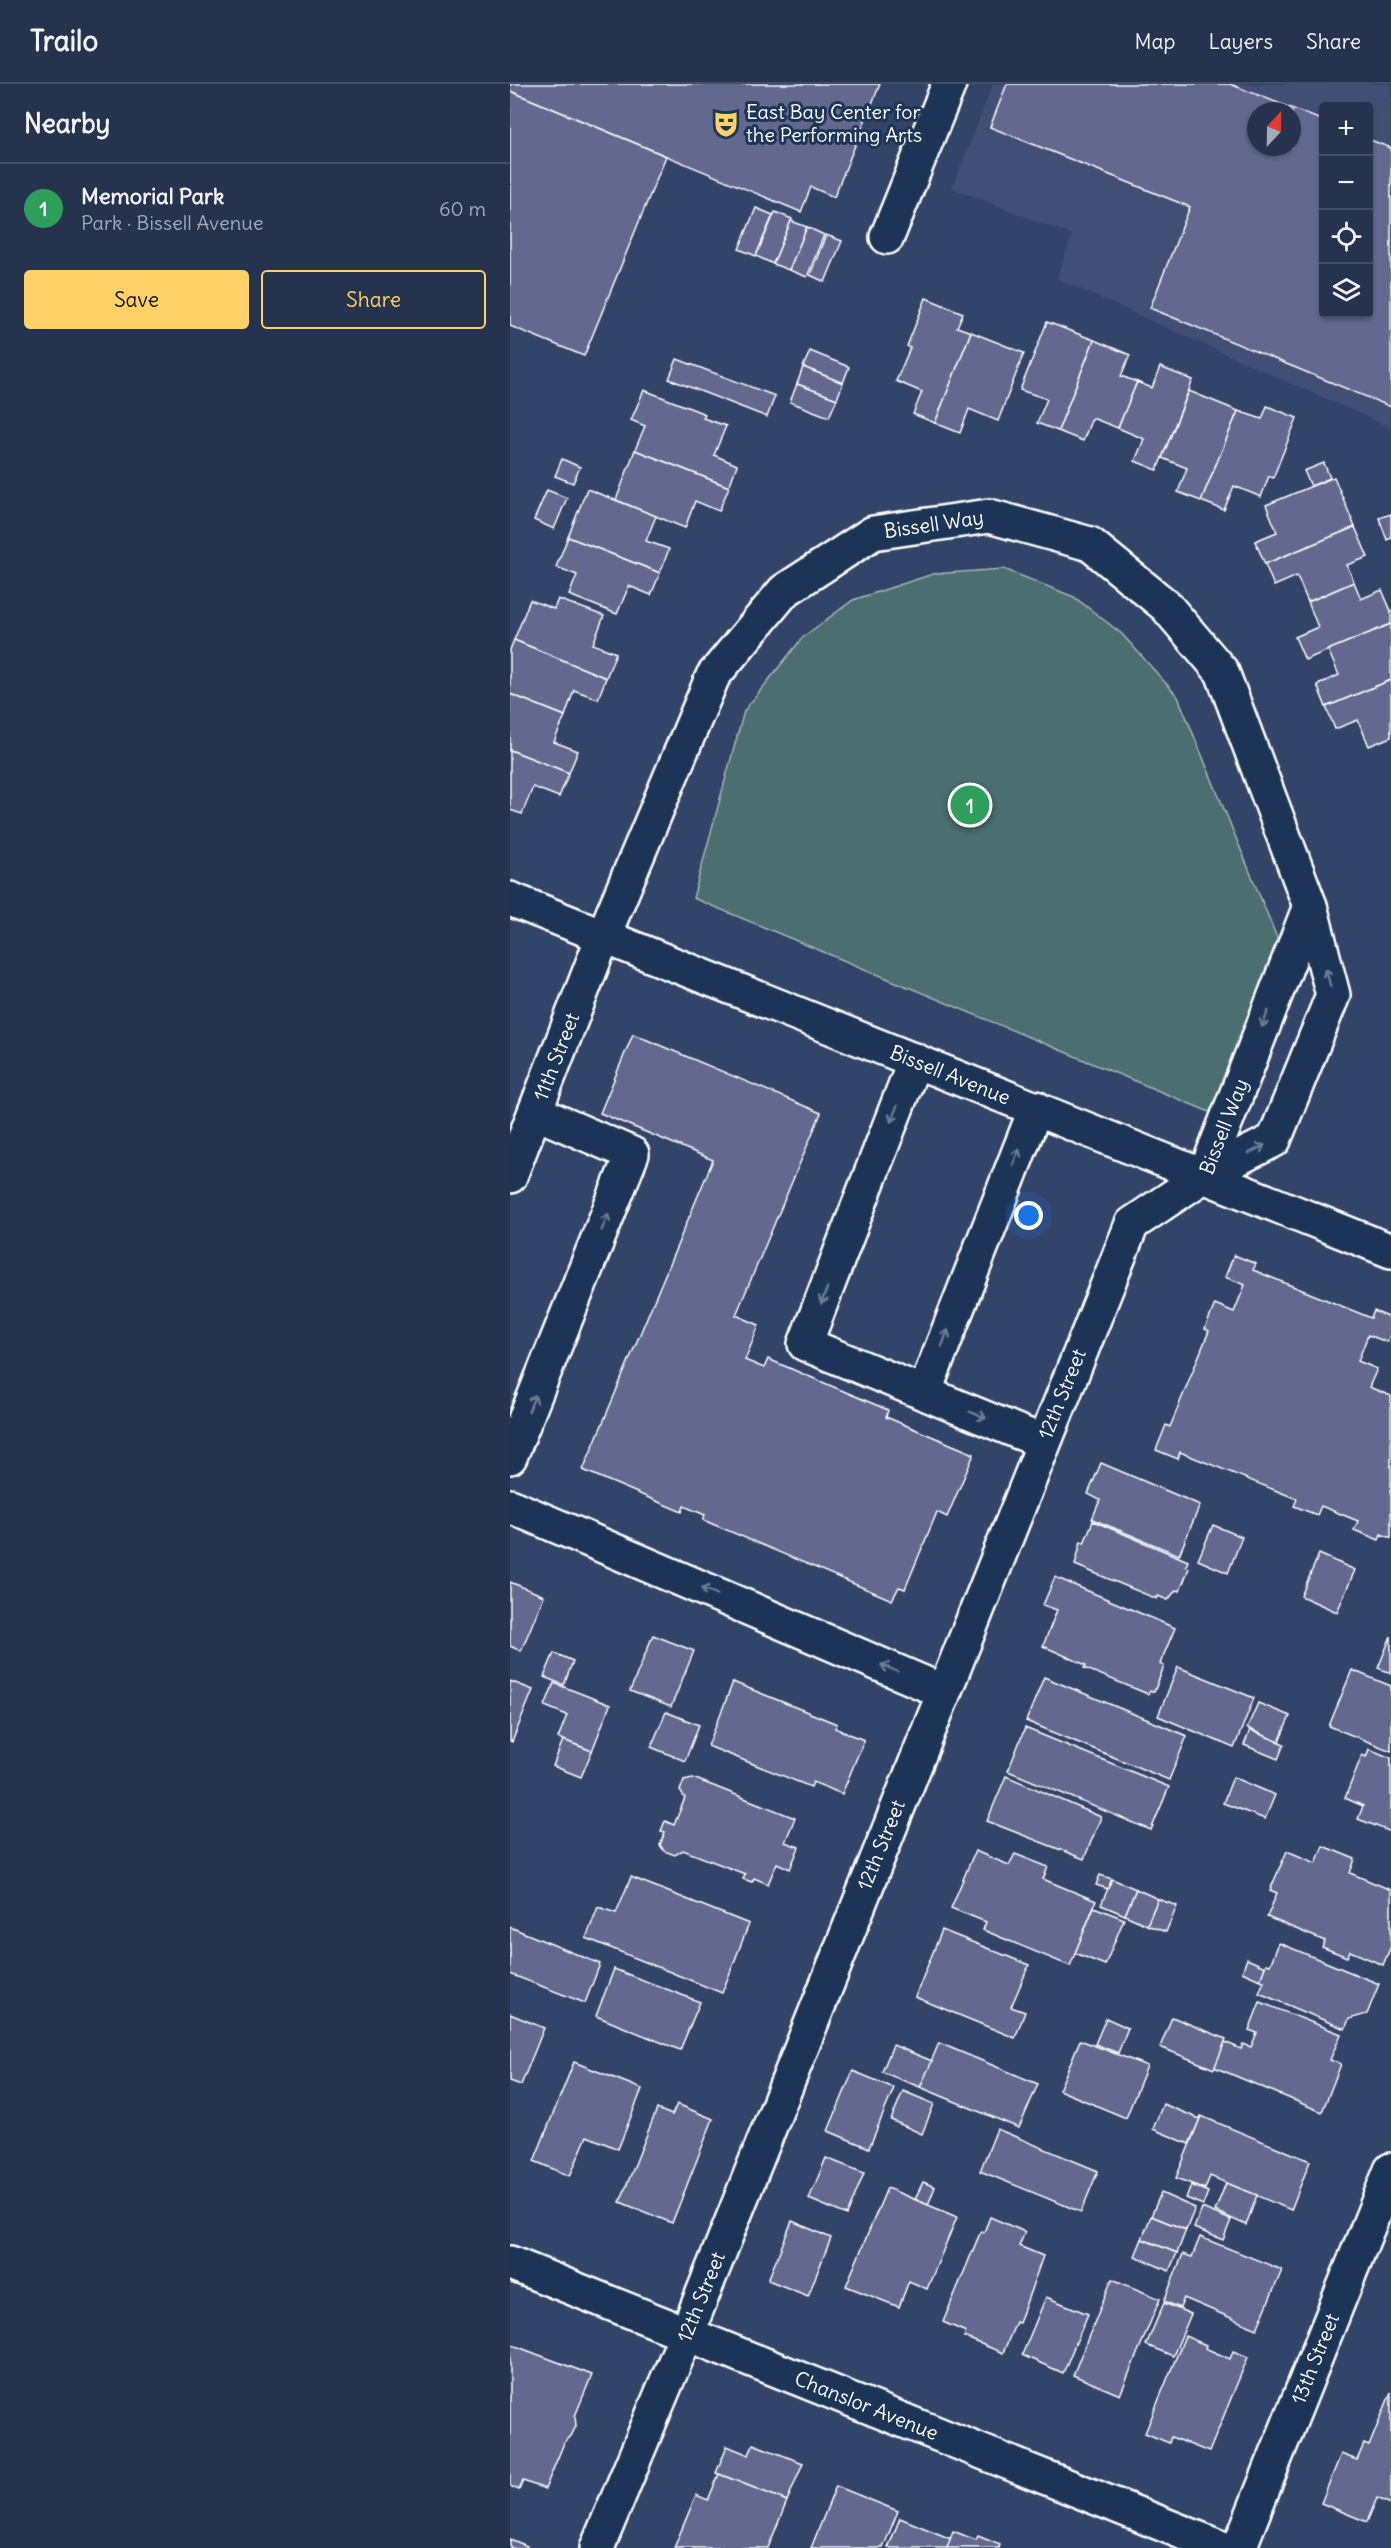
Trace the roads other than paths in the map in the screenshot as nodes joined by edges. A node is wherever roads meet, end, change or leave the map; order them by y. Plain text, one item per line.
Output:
1 (949, 84) edge
2 (887, 237) dead end
3 (510, 899) edge
4 (1310, 906) junction
5 (603, 937) junction
6 (915, 1060) junction
7 (1036, 1108) junction
8 (535, 1112) junction
9 (1205, 1175) junction
10 (510, 1176) edge
11 (1391, 1251) edge
12 (924, 1393) junction
13 (1042, 1442) junction
14 (510, 1457) edge
15 (510, 1506) edge
16 (942, 1691) junction
17 (1391, 2170) edge
18 (510, 2263) edge
19 (687, 2332) junction
20 (597, 2548) edge
21 (1222, 2548) edge
22 (1239, 2548) edge

1 - 2 street
3 - 5 street, Bissell Avenue
4 - 5 street, Bissell Way
4 -> 9 street, Bissell Way
9 -> 4 street, Bissell Way
5 - 6 street, Bissell Avenue
5 - 8 street, 11th Street
6 - 7 street, Bissell Avenue
6 -> 12 street
7 - 9 street, Bissell Avenue
12 -> 7 street
8 - 10 street, 11th Street
14 -> 8 street
9 - 11 street, Bissell Avenue
9 - 13 street, 12th Street
12 -> 13 street
13 - 16 street, 12th Street
16 -> 15 street
16 - 19 street, 12th Street
17 - 22 street, 13th Street
18 - 19 street, Chanslor Avenue
19 - 20 street, 12th Street
19 - 21 street, Chanslor Avenue

